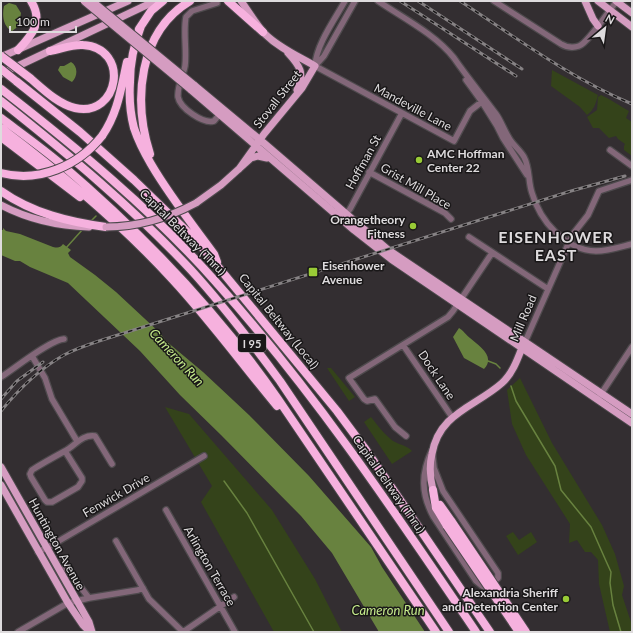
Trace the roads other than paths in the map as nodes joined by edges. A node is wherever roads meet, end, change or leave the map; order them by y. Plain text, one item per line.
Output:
1 (31, 1) edge
2 (84, 1) edge
3 (92, 1) edge
4 (128, 1) edge
5 (155, 1) edge
6 (163, 1) edge
7 (190, 1) edge
8 (228, 1) edge
9 (241, 1) edge
10 (345, 1) edge
11 (355, 1) edge
12 (372, 1) edge
13 (378, 1) edge
14 (494, 1) edge
15 (585, 1) edge
16 (598, 1) edge
17 (616, 1) edge
18 (217, 4) dead end
19 (610, 10) junction
20 (632, 14) edge
21 (142, 26) junction
22 (598, 26) junction
23 (632, 28) edge
24 (263, 32) junction
25 (282, 48) junction
26 (18, 50) junction
27 (50, 51) junction
28 (1, 56) edge
29 (315, 66) junction
30 (1, 69) edge
31 (1, 74) edge
32 (192, 87) junction
33 (1, 89) edge
34 (1, 101) edge
35 (291, 101) junction
36 (483, 101) junction
37 (402, 113) junction
38 (219, 115) junction
39 (1, 118) edge
40 (1, 128) edge
41 (1, 137) edge
42 (258, 143) junction
43 (610, 150) dead end
44 (278, 164) junction
45 (632, 166) edge
46 (239, 169) junction
47 (369, 172) junction
48 (1, 173) edge
49 (157, 175) junction
50 (632, 180) edge
51 (1, 191) edge
52 (1, 205) edge
53 (344, 216) junction
54 (451, 220) dead end
55 (106, 227) junction
56 (130, 237) junction
57 (469, 237) dead end
58 (568, 242) junction
59 (632, 244) edge
60 (492, 252) junction
61 (220, 268) junction
62 (548, 289) junction
63 (460, 302) junction
64 (64, 339) dead end
65 (403, 345) junction
66 (523, 346) junction
67 (632, 347) edge
68 (32, 356) junction
69 (1, 377) edge
70 (599, 397) junction
71 (632, 414) edge
72 (452, 417) junction
73 (632, 423) edge
74 (406, 436) dead end
75 (77, 441) junction
76 (313, 449) junction
77 (432, 450) junction
78 (65, 451) junction
79 (204, 456) dead end
80 (112, 464) dead end
81 (1, 467) edge
82 (1, 485) edge
83 (433, 490) joint
84 (166, 510) dead end
85 (449, 524) junction
86 (116, 541) dead end
87 (46, 548) junction
88 (38, 552) junction
89 (65, 567) dead end
90 (143, 588) junction
91 (234, 597) dead end
92 (89, 598) junction
93 (76, 601) junction
94 (68, 603) junction
95 (221, 606) junction
96 (18, 632) edge
97 (91, 632) edge
98 (183, 632) edge
99 (236, 632) edge
100 (436, 632) edge
101 (450, 632) edge
102 (476, 632) edge
103 (490, 632) edge
104 (519, 632) edge
105 (526, 632) edge

1 - 26 highway
2 - 32 main road, bridge
3 - 32 main road, bridge
4 - 26 main road
5 - 27 main road
6 - 21 highway
7 - 49 highway
8 - 24 highway
9 - 24 main road
10 - 29 street, Stovall Street
11 - 29 street, Stovall Street
12 - 36 street
13 - 36 street
14 - 22 street
15 - 22 main road
16 - 19 main road
17 - 19 street
17 - 20 main road
18 - 38 street
19 - 22 street
19 - 23 main road
21 - 48 highway, bridge
21 - 49 highway
24 - 25 main road
25 - 29 main road
25 - 35 main road
26 - 28 main road
27 - 28 highway, bridge
27 - 31 main road
29 - 35 main road, Stovall Street
29 - 37 street, Mandeville Lane
30 - 61 highway, Capital Beltway (Local) / I 95, bridge
32 - 38 main road
32 - 42 main road
33 - 102 highway, Capital Beltway (Thru) / I 95
34 - 101 highway, Capital Beltway (Thru) / I 95
35 - 42 main road, Stovall Street
36 - 37 street, Mandeville Lane
36 - 58 street
37 - 47 street, Hoffman St
38 - 42 main road
39 - 76 highway, I 95
40 - 56 highway
41 - 56 highway
42 - 44 main road
42 - 46 main road, Stovall Street
42 - 53 main road
43 - 45 street
44 - 46 main road
44 - 53 main road
46 - 55 main road, bridge
47 - 53 street, Hoffman St
47 - 54 street, Grist Mill Place
49 - 61 highway
50 - 58 street, Mill Road
51 - 55 highway
52 - 55 main road
53 - 63 main road
56 - 76 highway
57 - 60 street
58 - 59 street
58 - 62 street, Mill Road
60 - 62 street
60 - 63 street
61 - 103 highway, Capital Beltway (Local) / I 95
62 - 66 street, Mill Road
63 - 65 street
63 - 66 main road
64 - 68 street
65 - 72 street, Dock Lane
65 - 74 street
66 - 70 main road
66 - 72 main road, Mill Road
67 - 70 street
68 - 69 street
68 - 75 street
70 - 71 main road
70 - 73 main road
72 - 77 main road, Mill Road
75 - 78 street
75 - 80 street
76 - 100 highway, I 95
77 - 77 street, Mill Road
77 - 83 main road, Mill Road
78 - 78 street
79 - 87 street, Fenwick Drive
81 - 87 main road, Huntington Avenue
82 - 88 main road, Huntington Avenue
83 - 85 highway
84 - 95 street, Arlington Terrace
85 - 104 highway, bridge
85 - 105 highway, bridge
86 - 90 street
87 - 88 street, Fenwick Drive
87 - 93 main road, Huntington Avenue
88 - 94 main road, Huntington Avenue
89 - 92 street
90 - 92 street
90 - 98 street
91 - 95 street
92 - 93 street
93 - 94 street
93 - 97 main road, Huntington Avenue
94 - 96 street
94 - 97 main road, Huntington Avenue
95 - 98 street
95 - 99 street, Arlington Terrace

